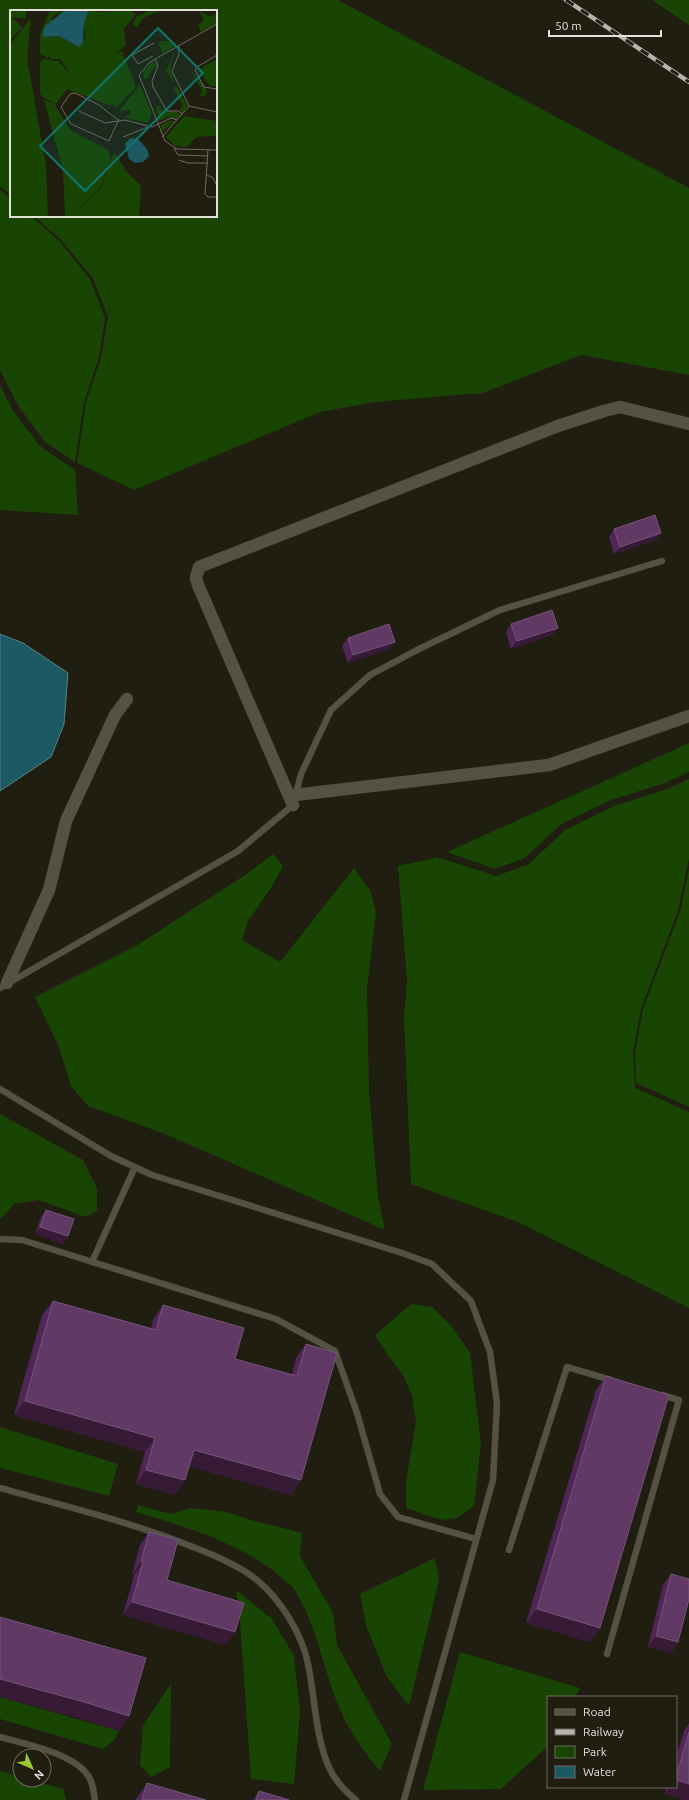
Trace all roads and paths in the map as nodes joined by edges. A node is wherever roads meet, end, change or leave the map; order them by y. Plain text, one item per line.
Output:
1 (689, 424) edge
2 (662, 561) dead end
3 (127, 699) dead end
4 (689, 716) edge
5 (294, 800) junction
6 (4, 986) edge
7 (0, 1088) edge
8 (135, 1167) junction
9 (0, 1238) edge
10 (92, 1262) junction
11 (619, 1382) edge
12 (657, 1393) edge
13 (0, 1488) edge
14 (476, 1539) junction
15 (509, 1550) dead end
16 (608, 1654) dead end
17 (0, 1737) edge
18 (95, 1800) edge
19 (356, 1800) edge
20 (404, 1800) edge

1 - 5 street
2 - 5 lane
3 - 6 street
4 - 5 street
5 - 6 lane
7 - 8 lane
8 - 10 lane
8 - 14 lane
9 - 10 lane
10 - 14 lane
11 - 15 lane
12 - 16 lane
13 - 19 lane
14 - 20 lane
17 - 18 lane

